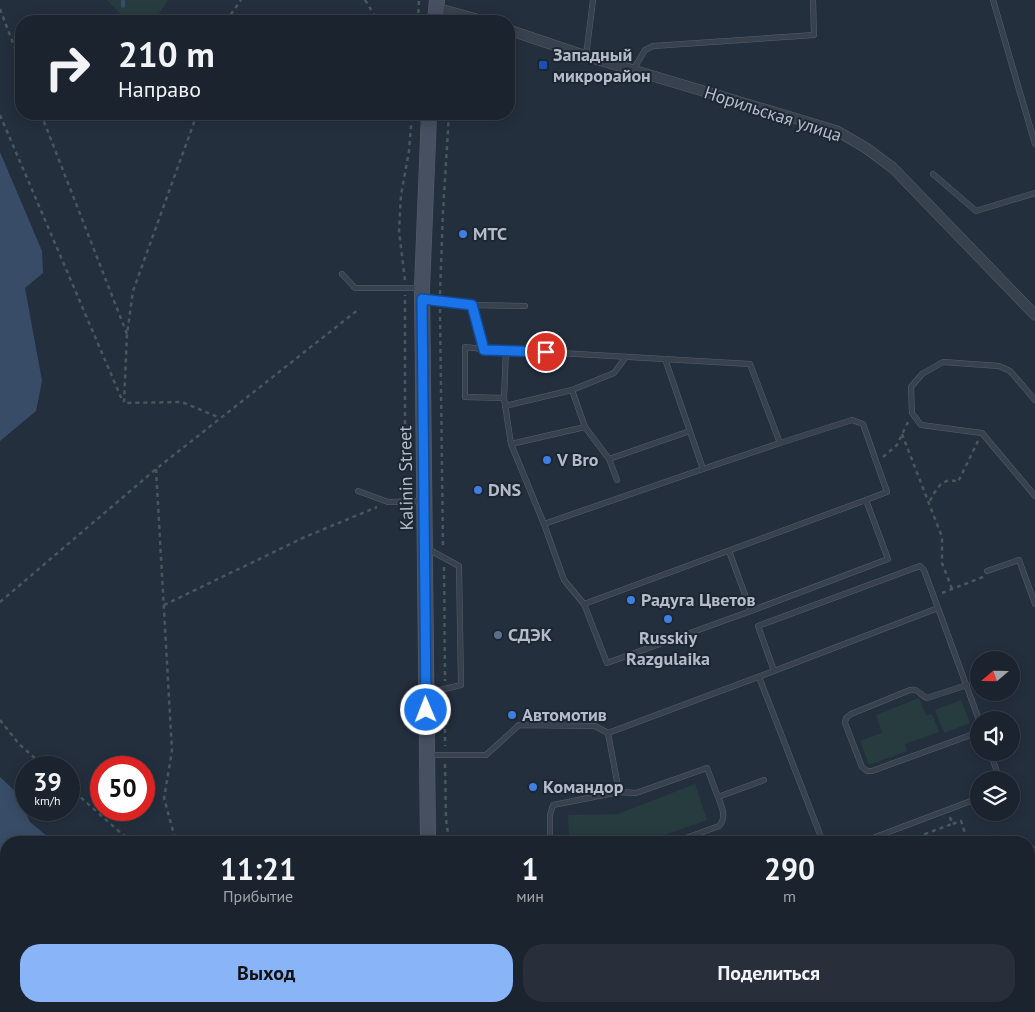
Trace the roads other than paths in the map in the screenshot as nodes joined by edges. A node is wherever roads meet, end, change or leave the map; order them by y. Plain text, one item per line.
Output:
1 (593, 0) edge
2 (813, 0) edge
3 (993, 0) edge
4 (436, 10) edge
5 (458, 15) edge
6 (515, 32) edge
7 (586, 56) junction
8 (633, 70) junction
9 (429, 120) edge
10 (1035, 144) edge
11 (933, 174) dead end
12 (1035, 193) edge
13 (342, 274) dead end
14 (422, 293) junction
15 (472, 305) junction
16 (525, 306) dead end
17 (1035, 315) edge
18 (484, 350) junction
19 (506, 350) junction
20 (626, 357) junction
21 (665, 359) junction
22 (572, 390) junction
23 (504, 398) junction
24 (1035, 400) edge
25 (505, 406) junction
26 (585, 427) junction
27 (690, 431) junction
28 (780, 443) junction
29 (512, 444) junction
30 (609, 458) junction
31 (703, 469) junction
32 (617, 480) dead end
33 (358, 491) dead end
34 (1035, 496) edge
35 (866, 500) junction
36 (425, 501) junction
37 (544, 524) junction
38 (425, 548) junction
39 (728, 551) junction
40 (987, 571) road end
41 (584, 604) junction
42 (1035, 604) edge
43 (938, 608) junction
44 (751, 611) junction
45 (774, 671) junction
46 (759, 676) junction
47 (966, 685) junction
48 (426, 694) junction
49 (976, 711) edge
50 (608, 733) junction
51 (970, 735) edge
52 (426, 755) junction
53 (764, 780) dead end
54 (619, 792) junction
55 (718, 798) junction
56 (970, 801) edge
57 (428, 836) edge
58 (550, 836) edge
59 (692, 836) edge
60 (821, 836) edge
61 (878, 836) edge

1 - 7 lane
2 - 8 lane
3 - 10 lane
4 - 5 street
6 - 7 street, Норильская улица
7 - 8 street, Норильская улица
8 - 17 street, Норильская улица
9 - 14 main road, Kalinin Street
11 - 12 lane
13 - 14 lane
14 - 15 lane
14 - 36 main road, Kalinin Street
15 - 16 lane
15 - 18 lane
18 - 19 lane
18 - 23 lane
19 - 20 lane
19 - 23 lane
20 - 21 lane
20 - 22 lane
21 - 27 lane
21 - 28 lane
22 - 25 lane
22 - 26 lane
23 - 25 lane
24 - 34 lane
25 - 29 lane
26 - 29 lane
26 - 30 lane
27 - 30 lane
27 - 31 lane
28 - 31 lane
28 - 35 lane
29 - 37 lane
30 - 32 lane
31 - 37 lane
33 - 36 lane
35 - 39 lane
35 - 44 lane
36 - 38 main road, Kalinin Street
37 - 41 lane
38 - 48 main road, Kalinin Street
38 - 48 lane
39 - 41 lane
39 - 44 lane
40 - 42 lane
41 - 44 lane
43 - 45 lane
43 - 45 lane
43 - 47 lane
45 - 46 lane
46 - 50 lane
46 - 60 lane
47 - 49 lane
47 - 51 lane
48 - 52 main road, Kalinin Street
50 - 52 lane
50 - 54 lane
52 - 57 main road, Kalinin Street
53 - 55 lane
54 - 55 lane
54 - 58 lane
55 - 59 lane
56 - 61 lane

